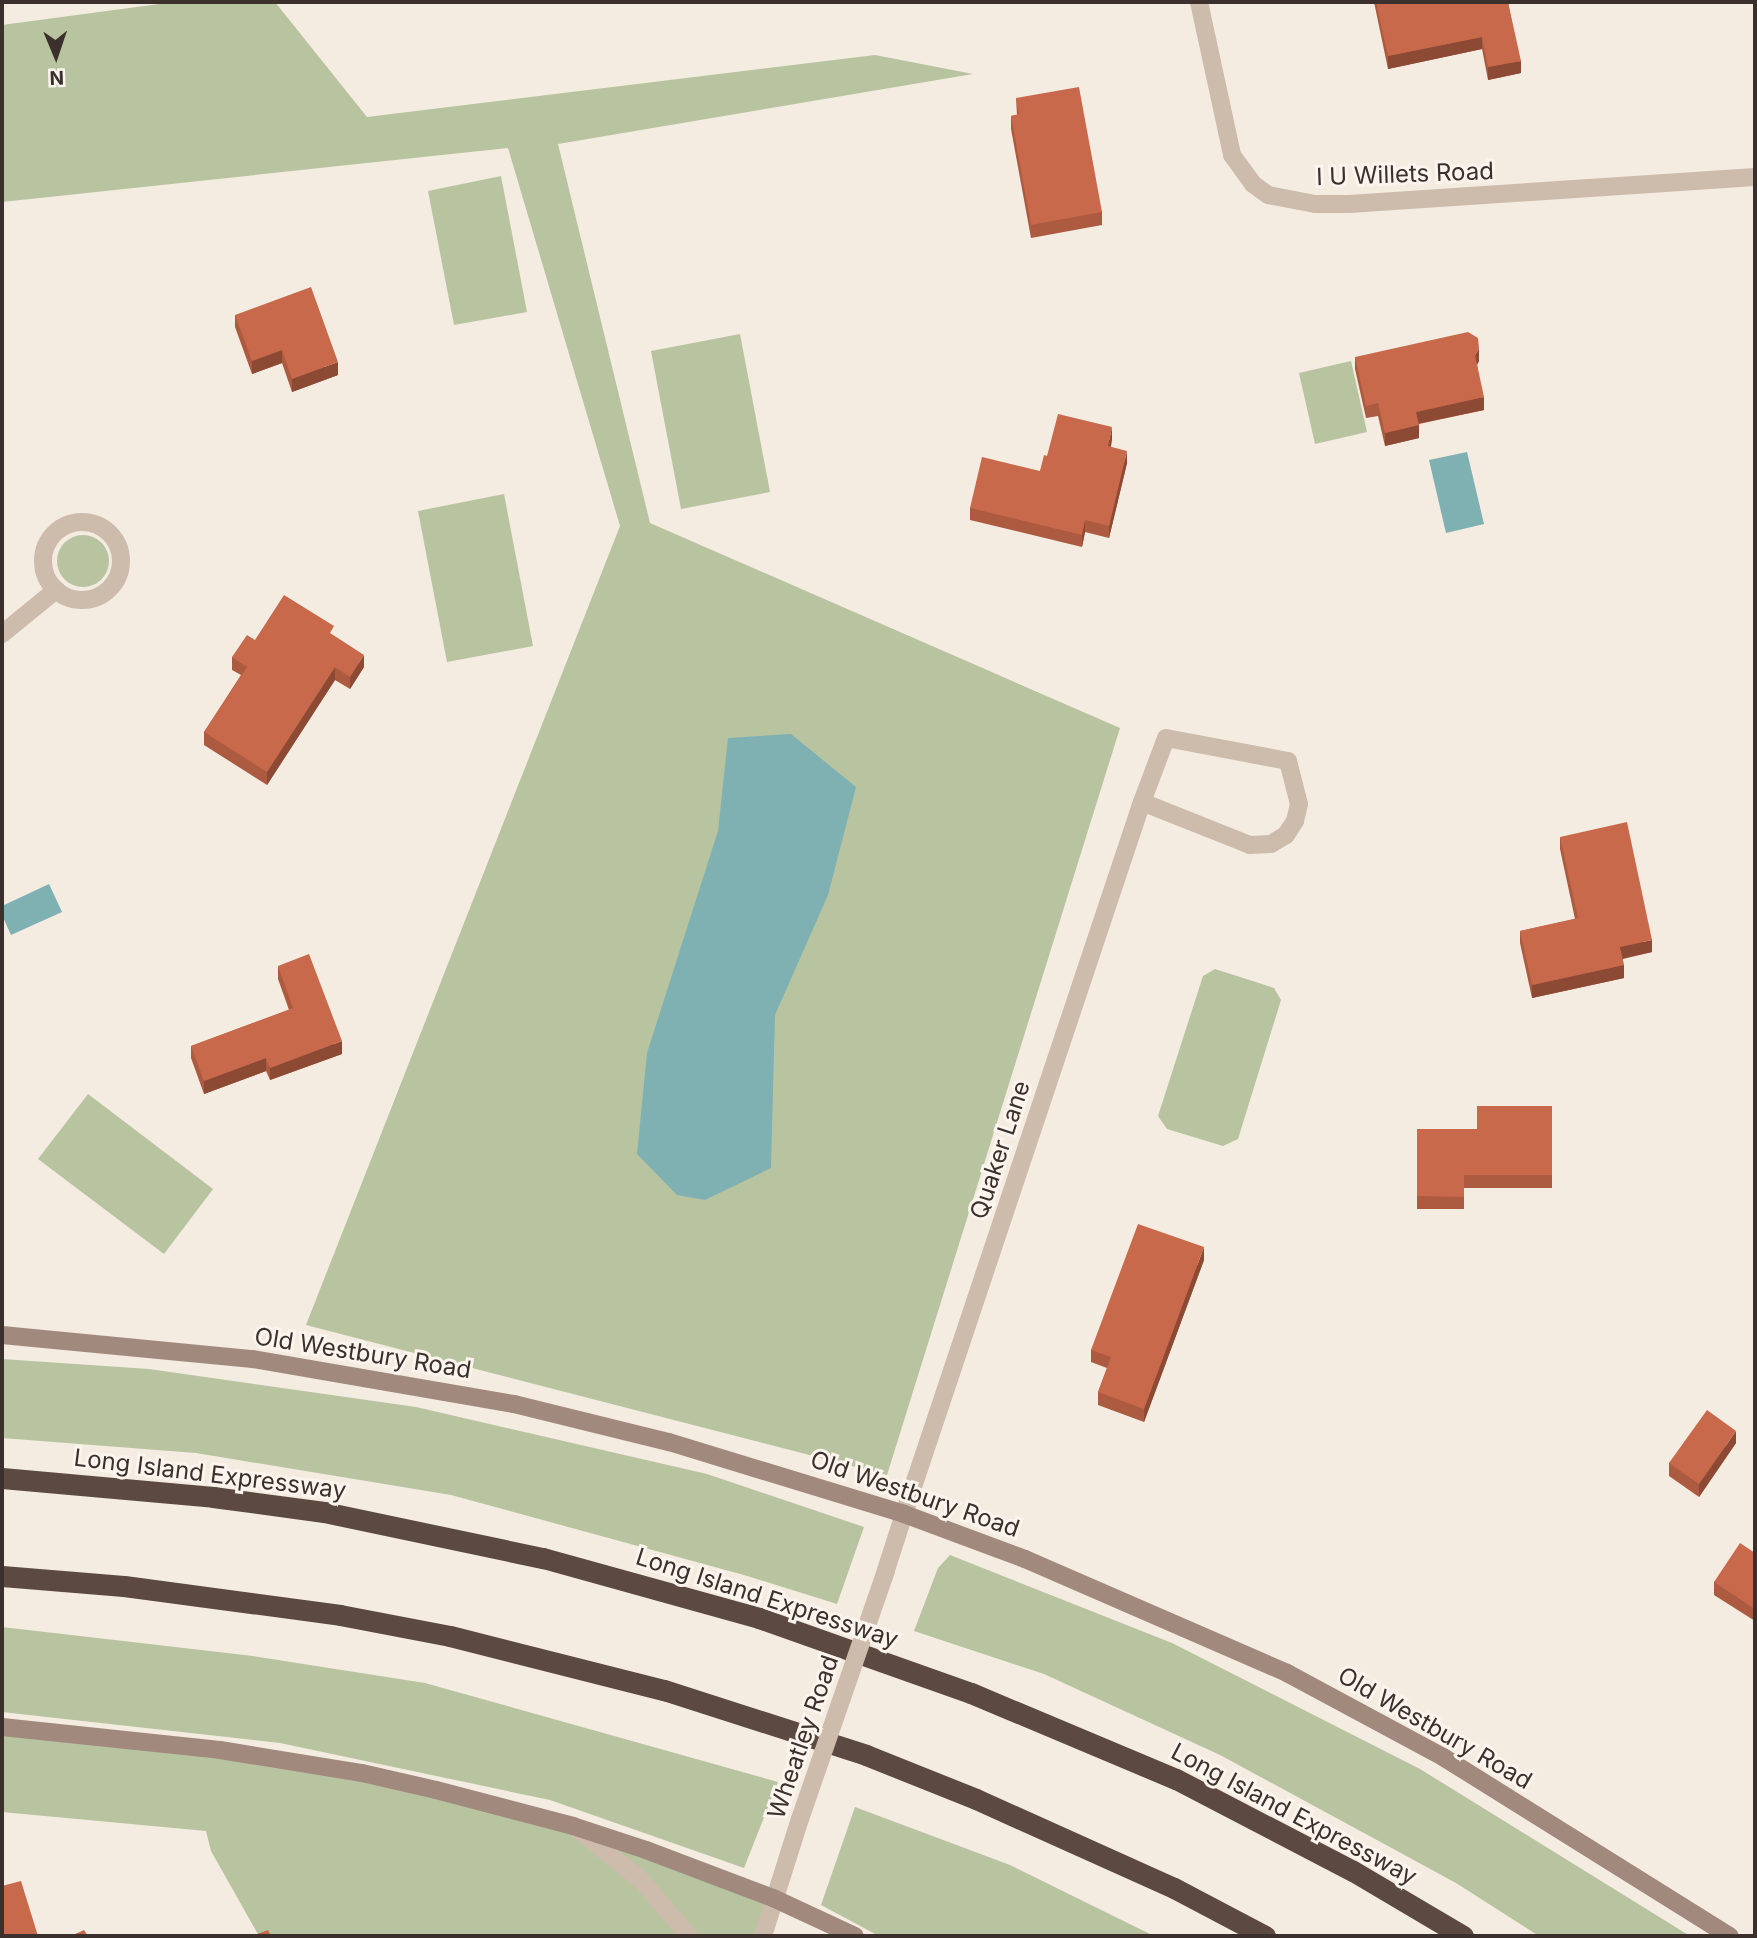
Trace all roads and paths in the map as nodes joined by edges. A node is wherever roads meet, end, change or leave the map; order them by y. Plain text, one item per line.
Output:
1 (1199, 2) edge
2 (1755, 177) edge
3 (56, 590) junction
4 (2, 634) edge
5 (1142, 802) junction
6 (2, 1335) edge
7 (2, 1478) edge
8 (904, 1514) junction
9 (2, 1576) edge
10 (2, 1727) edge
11 (573, 1826) junction
12 (773, 1898) junction
13 (689, 1936) edge
14 (763, 1936) edge
15 (855, 1936) edge
16 (1265, 1936) edge
17 (1464, 1936) edge
18 (1730, 1936) edge

1 - 2 street, I U Willets Road
3 - 3 street
3 - 4 street
5 - 5 street, Quaker Lane
5 - 8 street, Quaker Lane
6 - 8 main road, Old Westbury Road
7 - 17 highway, Long Island Expressway
8 - 12 street, Wheatley Road, bridge
8 - 18 main road, Old Westbury Road
9 - 16 highway
10 - 11 main road
11 - 12 main road
11 - 13 street
12 - 14 street, Wheatley Road
12 - 15 main road

